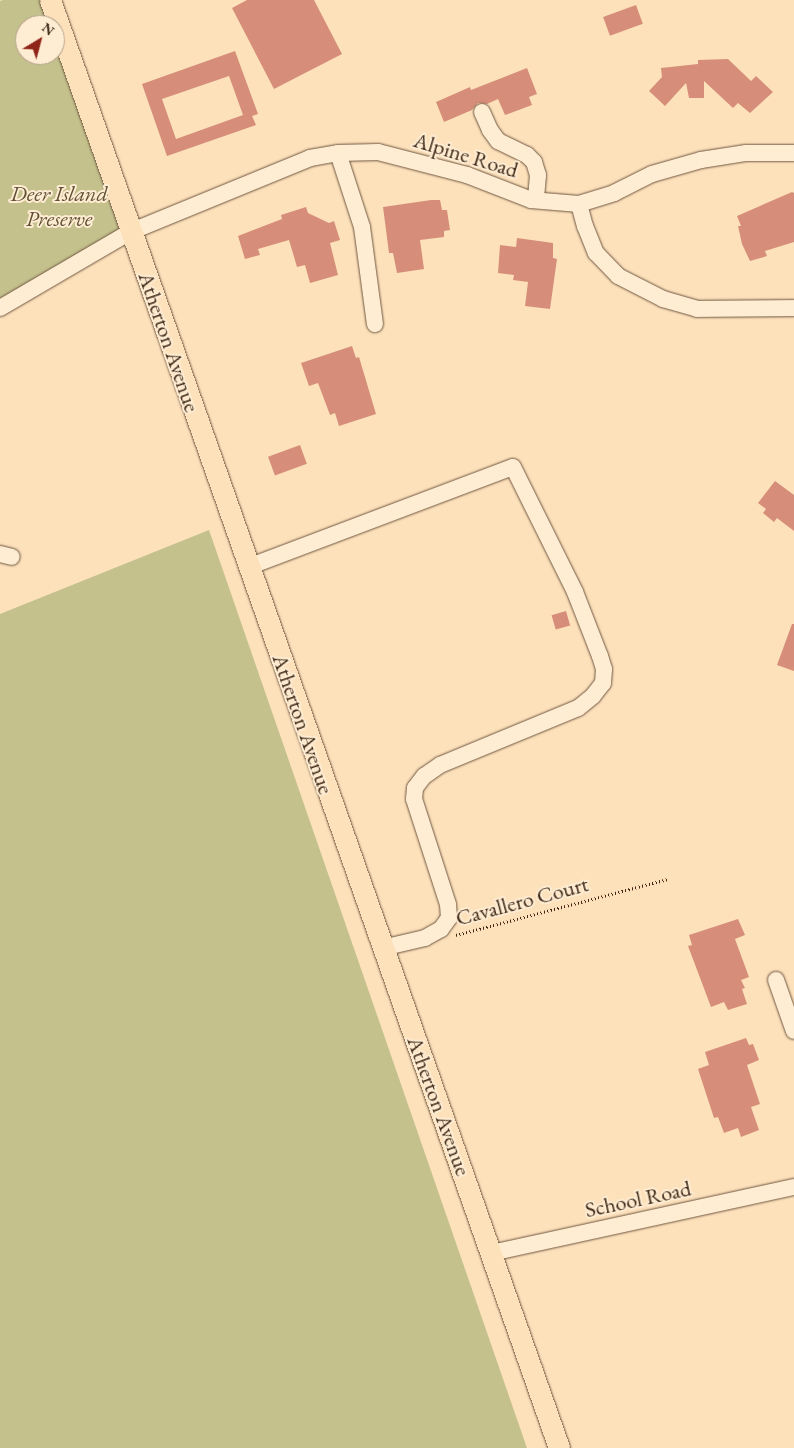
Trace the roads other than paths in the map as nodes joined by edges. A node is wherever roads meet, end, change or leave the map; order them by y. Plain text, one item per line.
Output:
1 (50, 0) edge
2 (482, 112) dead end
3 (338, 153) junction
4 (794, 153) edge
5 (536, 200) junction
6 (579, 204) junction
7 (130, 232) junction
8 (0, 308) edge
9 (794, 308) edge
10 (375, 324) dead end
11 (248, 567) junction
12 (382, 948) junction
13 (776, 980) dead end
14 (794, 1030) edge
15 (794, 1188) edge
16 (491, 1253) junction
17 (559, 1448) edge

1 - 7 main road, Atherton Avenue
2 - 5 street
3 - 5 street, Alpine Road
3 - 7 street, Alpine Road
3 - 10 street
4 - 6 street, Alpine Road
5 - 6 street, Alpine Road
6 - 9 street
7 - 8 street, Alpine Road
7 - 11 main road, Atherton Avenue
11 - 12 main road, Atherton Avenue
11 - 12 street
12 - 16 main road, Atherton Avenue
13 - 14 street
15 - 16 street, School Road
16 - 17 main road, Atherton Avenue

